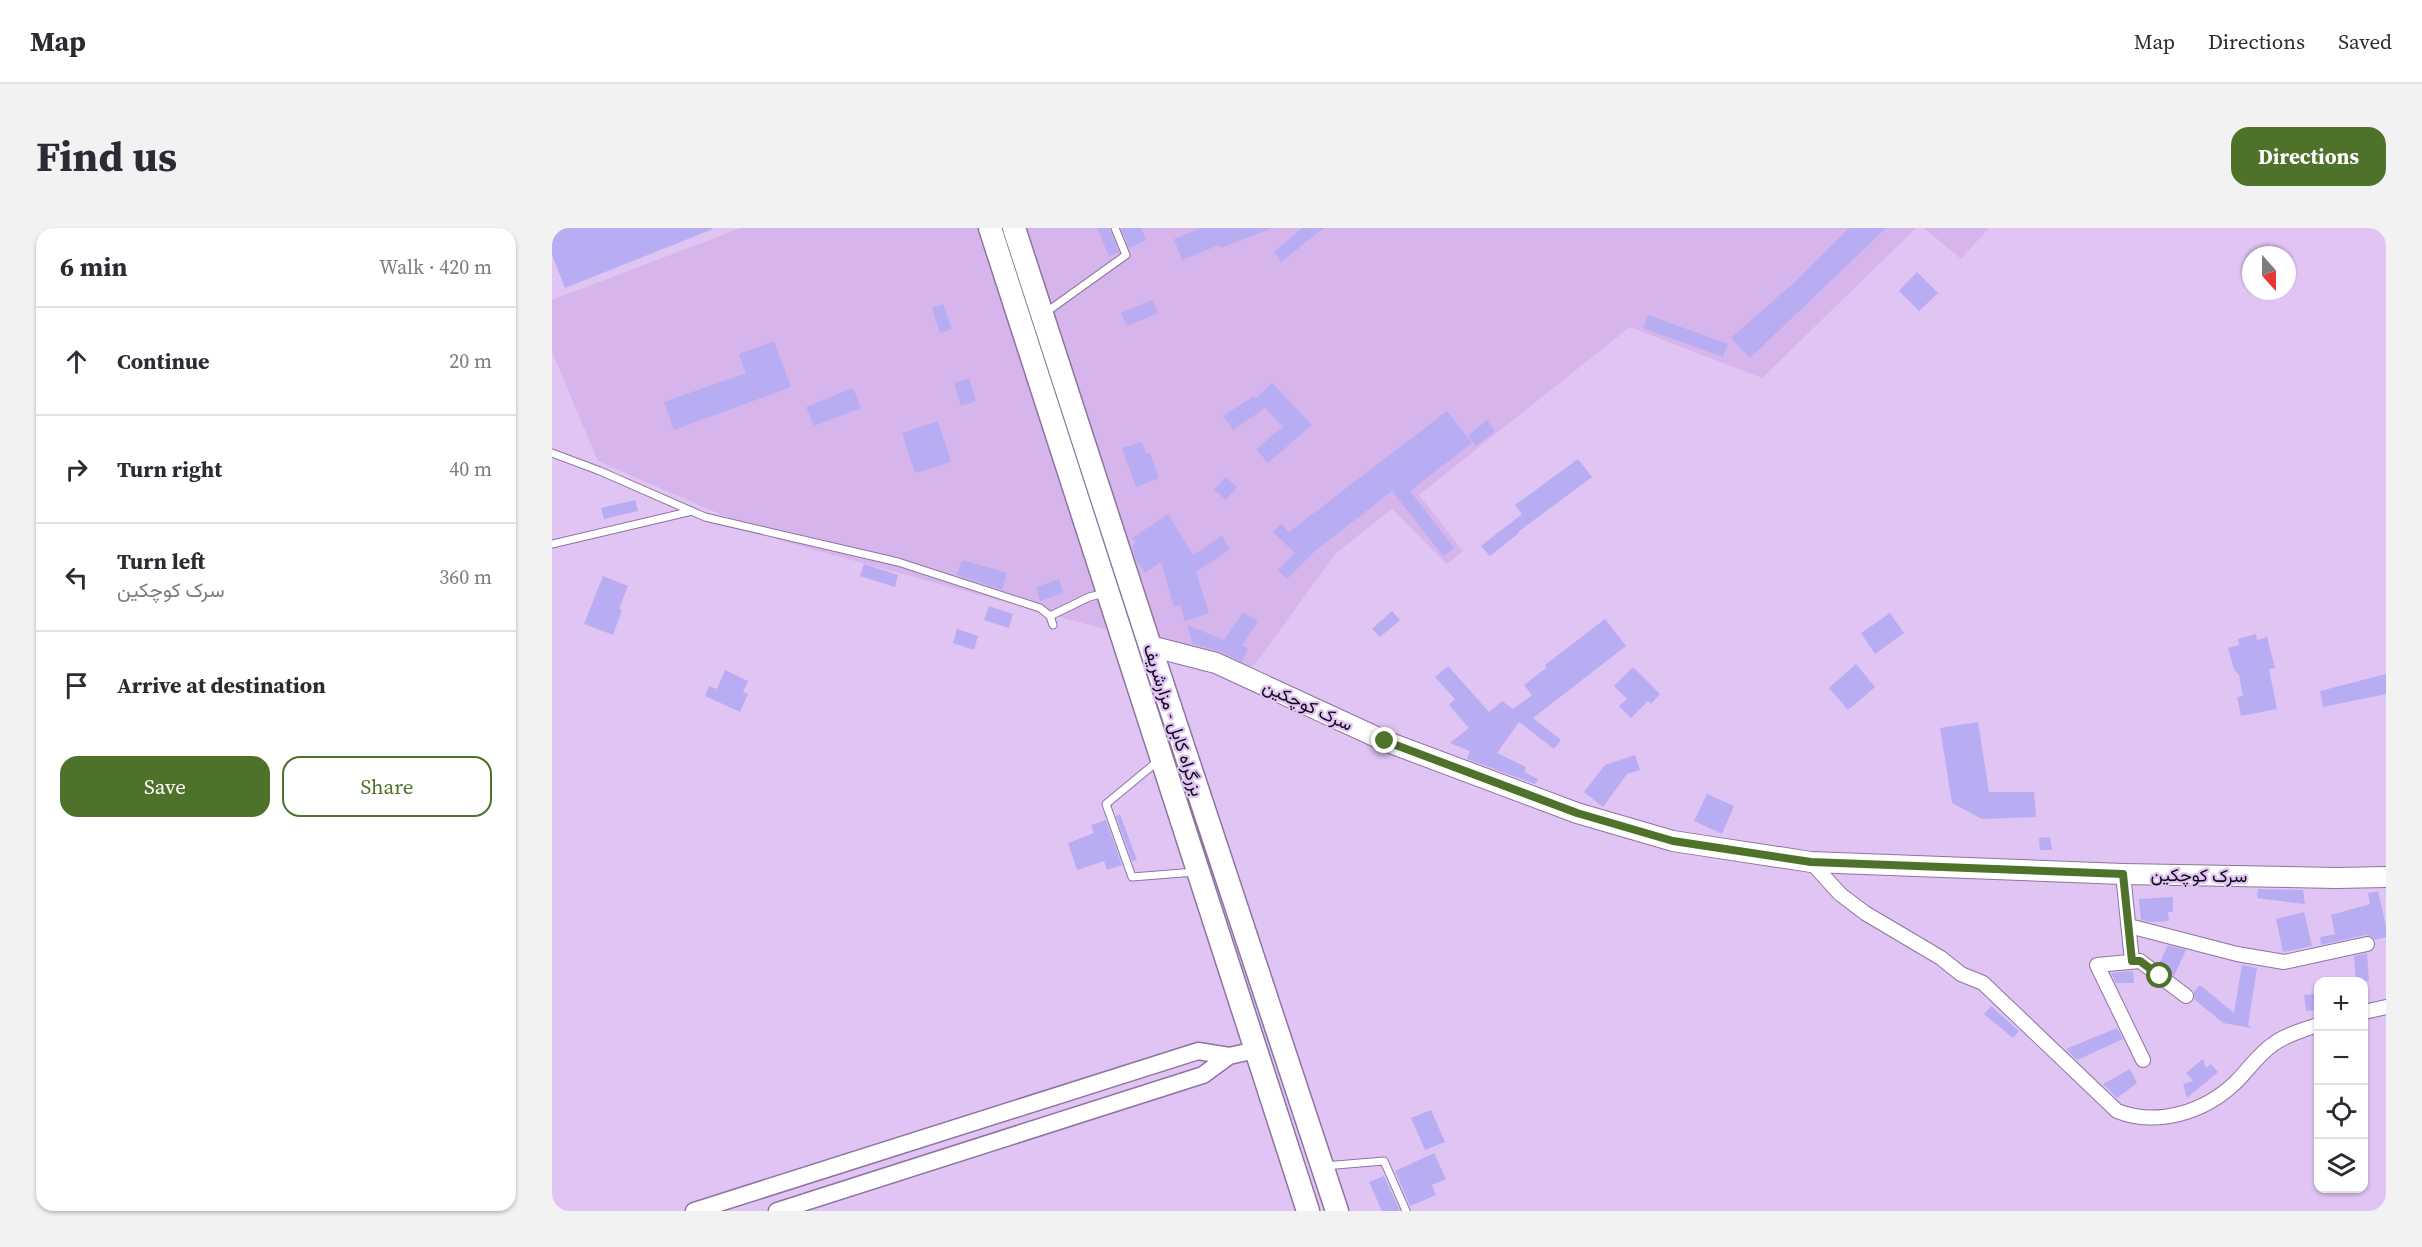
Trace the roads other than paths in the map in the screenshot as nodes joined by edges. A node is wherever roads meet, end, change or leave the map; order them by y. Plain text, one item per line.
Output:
1 (990, 228) edge
2 (1014, 228) edge
3 (1115, 228) edge
4 (1043, 315) junction
5 (552, 453) edge
6 (692, 511) junction
7 (552, 544) edge
8 (1109, 592) junction
9 (1050, 616) junction
10 (1053, 625) dead end
11 (1150, 646) junction
12 (1162, 758) junction
13 (1811, 862) junction
14 (1198, 872) junction
15 (2123, 874) junction
16 (2386, 877) edge
17 (2129, 926) junction
18 (2367, 944) dead end
19 (2132, 961) junction
20 (2186, 996) dead end
21 (2386, 1007) edge
22 (2368, 1011) edge
23 (2314, 1027) edge
24 (1256, 1050) junction
25 (1229, 1056) junction
26 (2143, 1060) dead end
27 (1323, 1166) junction
28 (694, 1211) edge
29 (777, 1211) edge
30 (1308, 1211) edge
31 (1337, 1211) edge
32 (1406, 1211) edge

1 - 8 highway, بزرگراه کابل - مزارشریف
2 - 4 highway, بزرگراه کابل - مزارشریف
3 - 4 lane
4 - 11 highway, بزرگراه کابل - مزارشریف
5 - 6 lane
6 - 7 lane
6 - 9 lane
8 - 9 lane
8 - 12 highway, بزرگراه کابل - مزارشریف
9 - 10 lane
11 - 13 main road, سرک کوچکین
11 - 27 highway, بزرگراه کابل - مزارشریف
12 - 14 highway, بزرگراه کابل - مزارشریف
12 - 14 lane
13 - 15 main road, سرک کوچکین
13 - 23 street
14 - 24 highway, بزرگراه کابل - مزارشریف
15 - 16 main road, سرک کوچکین
15 - 17 street
17 - 18 street
17 - 19 street
19 - 20 street
19 - 26 street
21 - 22 street
24 - 25 street
24 - 30 highway, بزرگراه کابل - مزارشریف
25 - 28 street
25 - 29 street
27 - 31 highway, بزرگراه کابل - مزارشریف
27 - 32 lane

